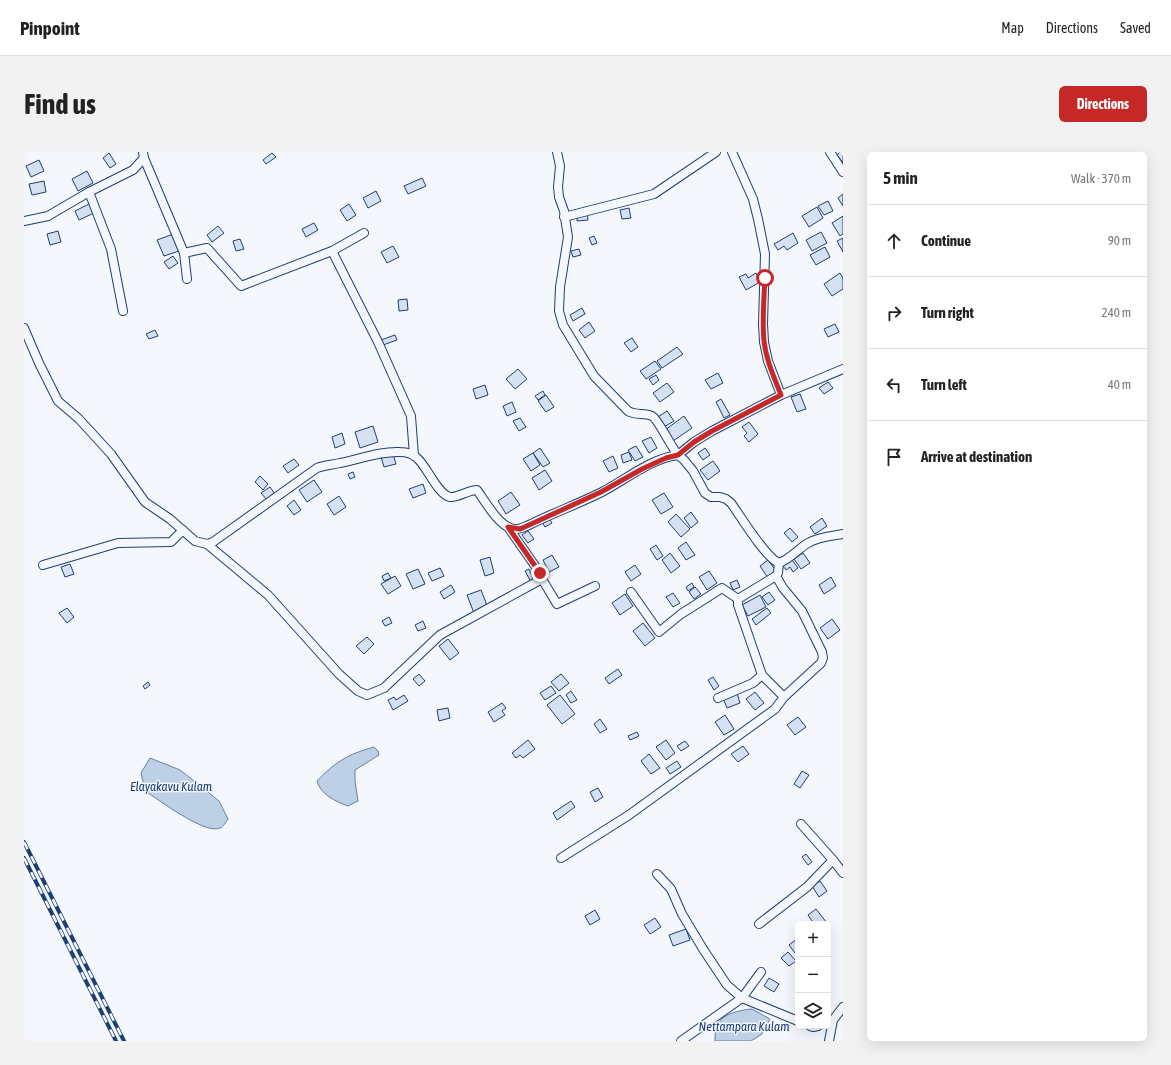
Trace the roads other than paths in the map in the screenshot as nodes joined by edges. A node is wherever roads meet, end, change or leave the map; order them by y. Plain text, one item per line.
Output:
1 (557, 152) edge
2 (716, 152) edge
3 (732, 152) edge
4 (830, 152) edge
5 (144, 155) edge
6 (843, 172) edge
7 (89, 192) junction
8 (564, 217) junction
9 (24, 221) edge
10 (364, 233) dead end
11 (332, 250) junction
12 (184, 253) junction
13 (187, 279) dead end
14 (123, 311) dead end
15 (24, 328) edge
16 (843, 369) edge
17 (781, 395) junction
18 (678, 455) junction
19 (414, 456) junction
20 (508, 527) junction
21 (183, 530) junction
22 (843, 534) edge
23 (206, 544) junction
24 (779, 563) junction
25 (43, 565) dead end
26 (776, 576) junction
27 (542, 579) junction
28 (595, 586) dead end
29 (631, 592) dead end
30 (738, 599) junction
31 (762, 675) junction
32 (784, 697) junction
33 (718, 698) dead end
34 (801, 824) dead end
35 (562, 858) dead end
36 (833, 860) junction
37 (843, 872) edge
38 (657, 874) dead end
39 (759, 924) dead end
40 (761, 972) dead end
41 (742, 998) junction
42 (843, 1007) edge
43 (795, 1019) edge
44 (831, 1022) edge
45 (830, 1029) edge
46 (682, 1041) edge
47 (829, 1041) edge

1 - 8 street
2 - 8 street
3 - 17 street
4 - 6 street
5 - 7 street
5 - 12 street
7 - 9 street
7 - 14 street
8 - 18 street
10 - 11 street
11 - 12 street
11 - 19 street
12 - 13 street
15 - 21 street
16 - 17 street
17 - 18 street
18 - 20 street
18 - 24 street
19 - 20 street
19 - 23 street
20 - 27 street
21 - 23 street
21 - 25 street
22 - 24 street
23 - 27 street
24 - 26 street
26 - 30 street
26 - 32 street
27 - 28 street
29 - 30 street
30 - 31 street
31 - 32 street
31 - 33 street
32 - 35 street
34 - 36 street
36 - 37 street
36 - 39 street
38 - 41 street
40 - 41 street
41 - 43 street
41 - 46 street
42 - 44 street
45 - 47 street

